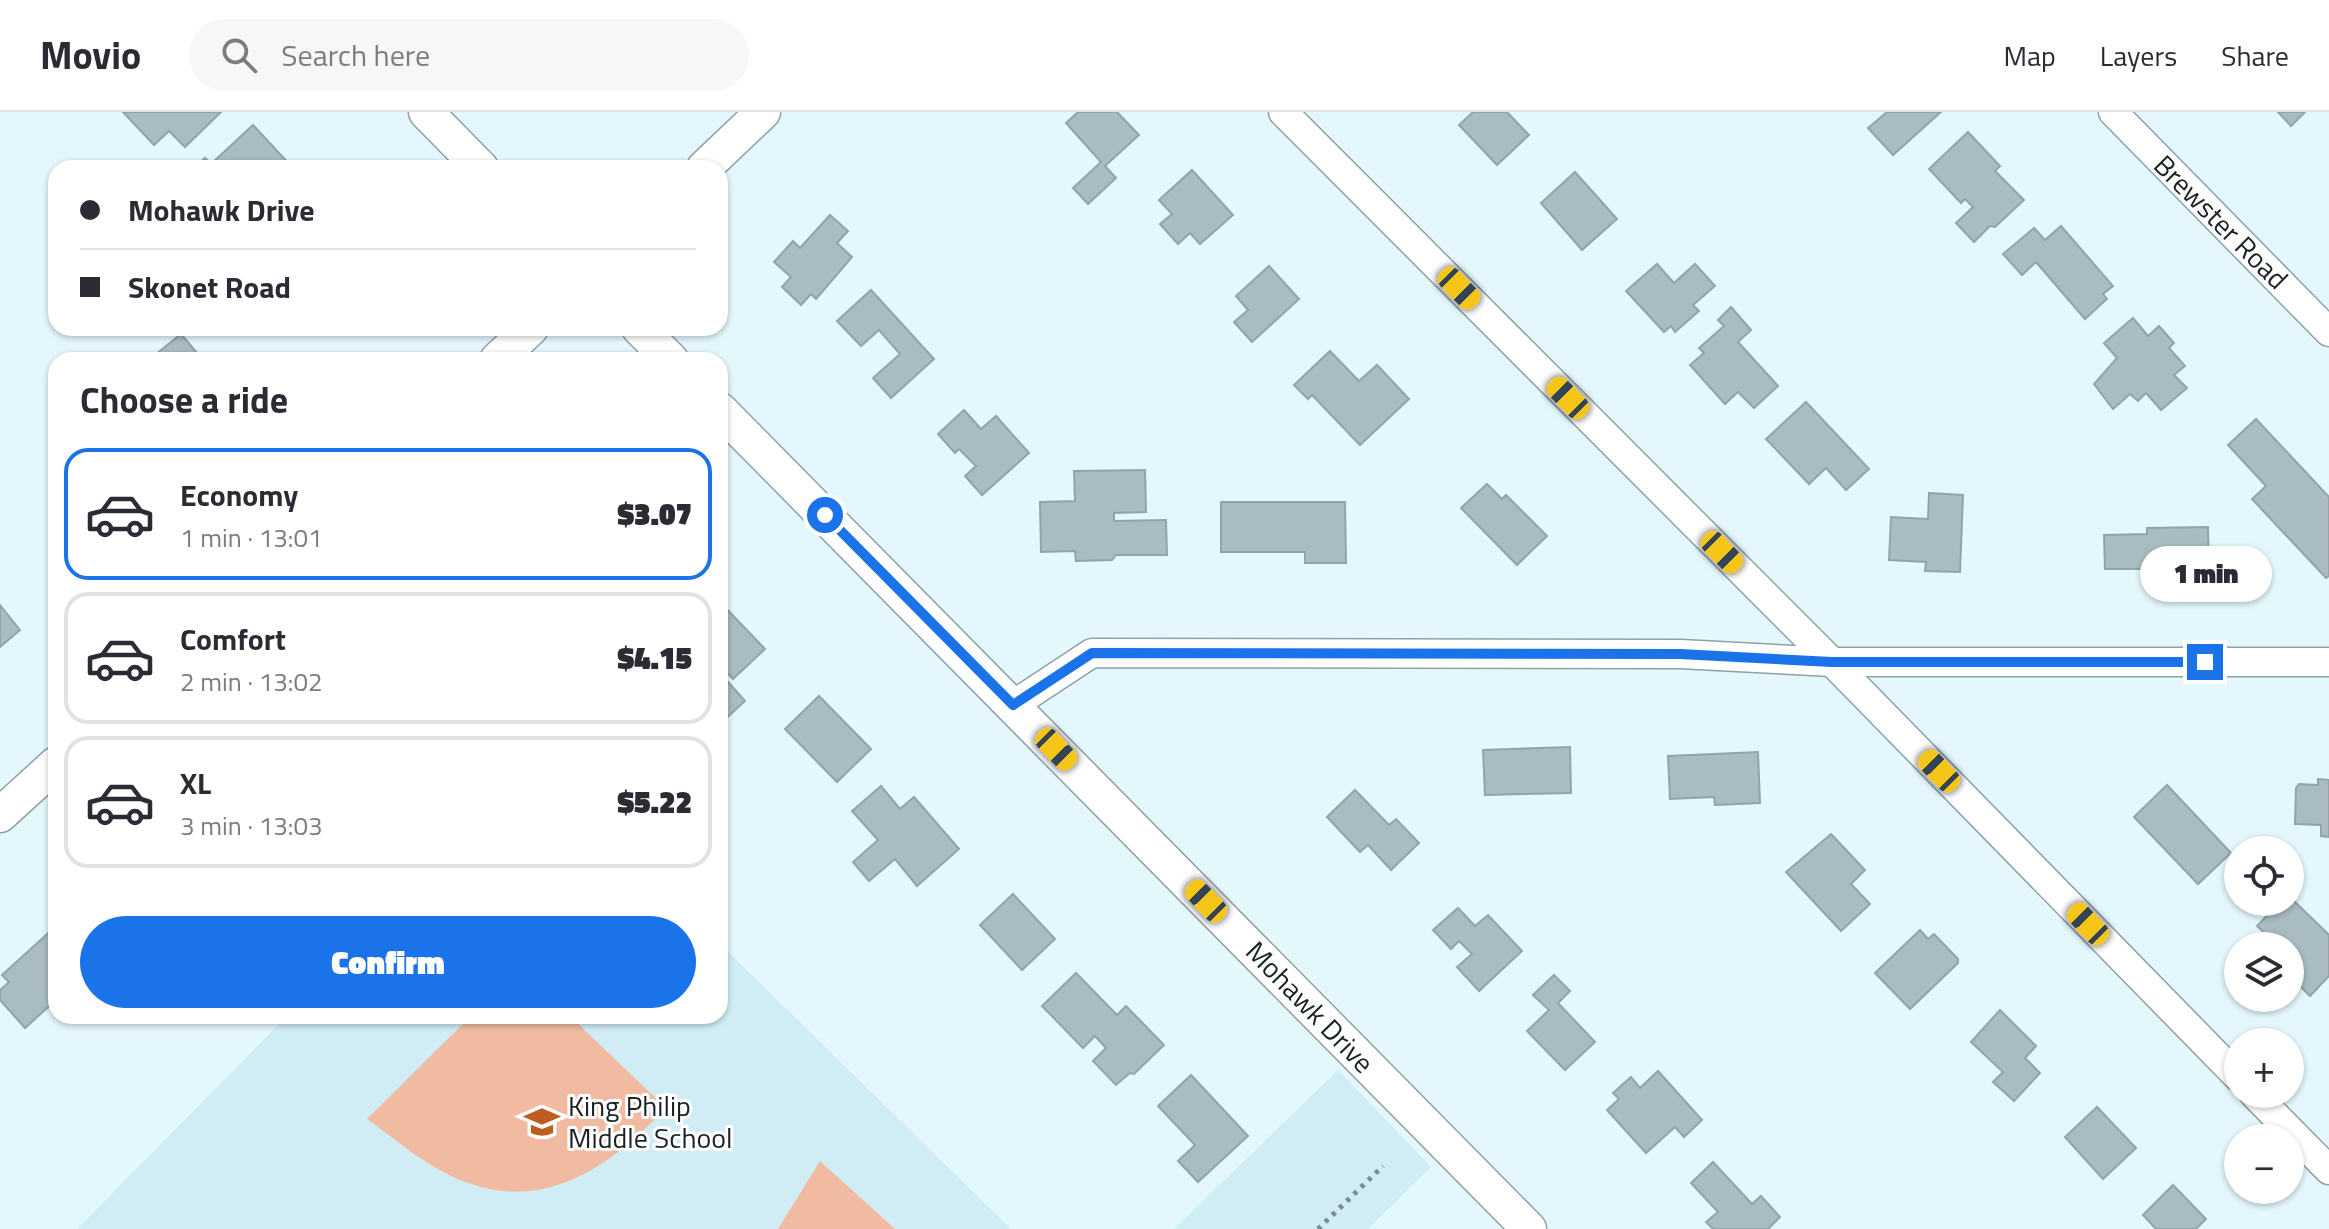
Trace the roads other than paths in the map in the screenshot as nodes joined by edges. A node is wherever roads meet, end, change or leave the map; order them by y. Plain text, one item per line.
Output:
1 (426, 112) edge
2 (763, 112) edge
3 (1283, 112) edge
4 (2113, 112) edge
5 (473, 160) edge
6 (712, 160) edge
7 (2329, 332) edge
8 (522, 336) edge
9 (647, 336) edge
10 (506, 352) edge
11 (663, 352) edge
12 (728, 418) edge
13 (1832, 662) junction
14 (2329, 662) edge
15 (1013, 705) junction
16 (48, 771) edge
17 (0, 815) edge
18 (2224, 1063) edge
19 (2268, 1108) edge
20 (2329, 1170) edge
21 (1529, 1229) edge

1 - 5 street
2 - 6 street
3 - 13 street
4 - 7 street, Brewster Road
8 - 10 street
9 - 11 street
12 - 15 street, Mohawk Drive
13 - 14 street
13 - 15 street
13 - 18 street
15 - 21 street, Mohawk Drive
16 - 17 street
19 - 20 street

